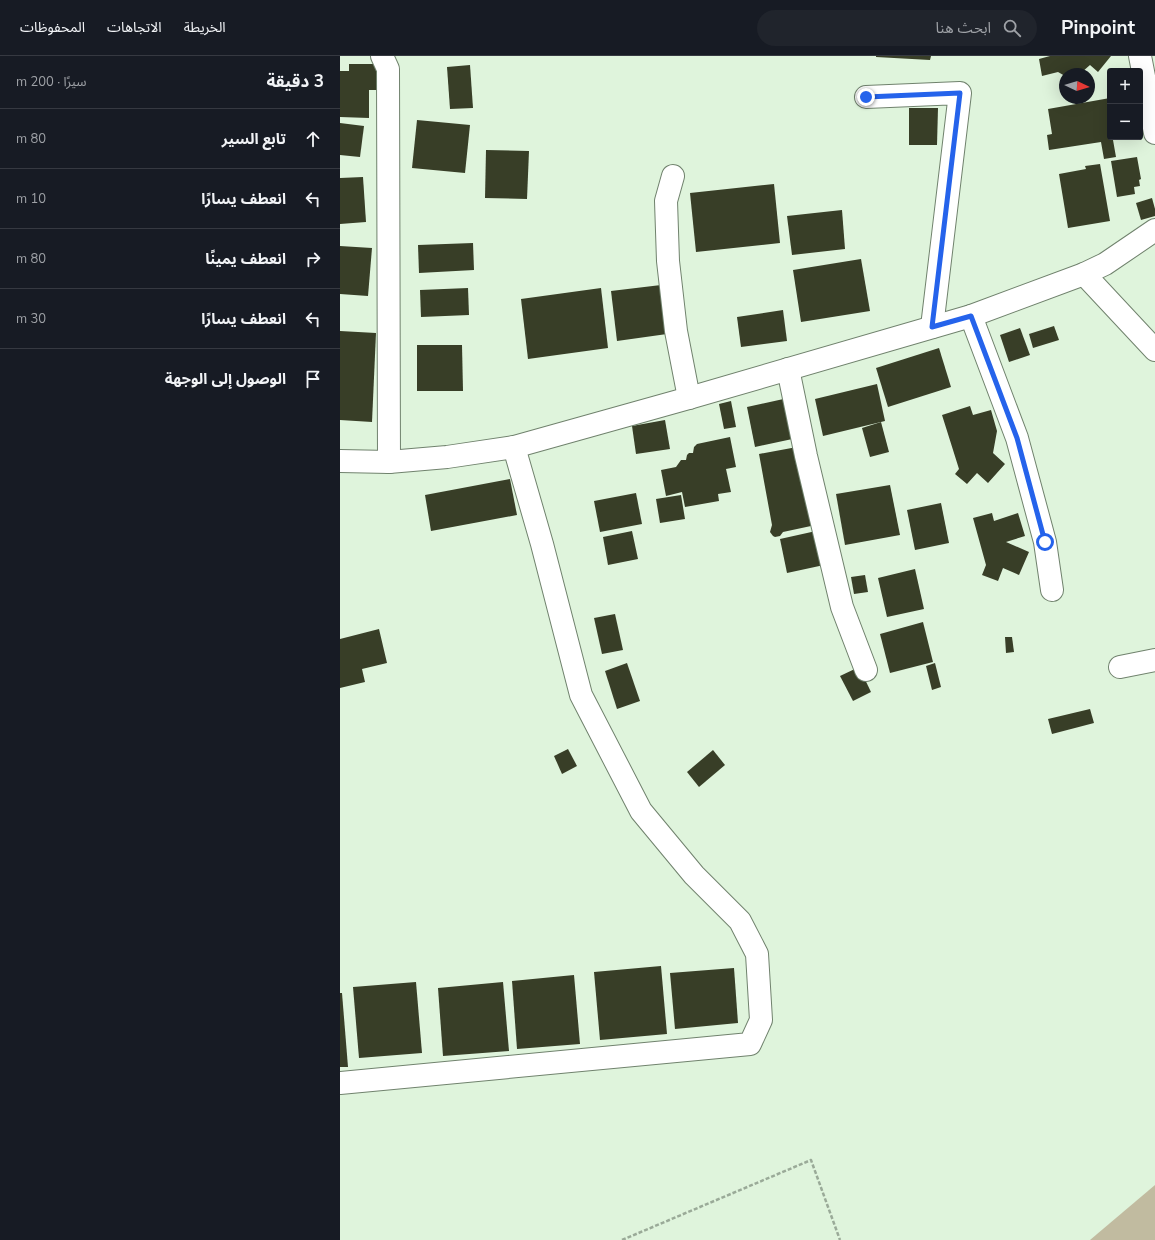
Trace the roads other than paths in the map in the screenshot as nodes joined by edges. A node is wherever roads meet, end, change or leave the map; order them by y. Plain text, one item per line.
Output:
1 (382, 56) edge
2 (1140, 56) edge
3 (866, 97) dead end
4 (1155, 133) edge
5 (673, 176) dead end
6 (1155, 230) edge
7 (1084, 274) junction
8 (971, 316) junction
9 (932, 327) junction
10 (1155, 350) edge
11 (788, 369) junction
12 (689, 398) junction
13 (514, 447) junction
14 (340, 461) edge
15 (389, 462) junction
16 (1052, 590) dead end
17 (1155, 660) edge
18 (1120, 667) dead end
19 (866, 670) dead end
20 (340, 1083) edge

1 - 15 street
2 - 4 street
3 - 9 street
5 - 12 street
6 - 7 street
7 - 8 street
7 - 10 street
8 - 9 street
8 - 16 street
9 - 11 street
11 - 12 street
11 - 19 street
12 - 13 street
13 - 15 street
13 - 20 street
14 - 15 street
17 - 18 street

